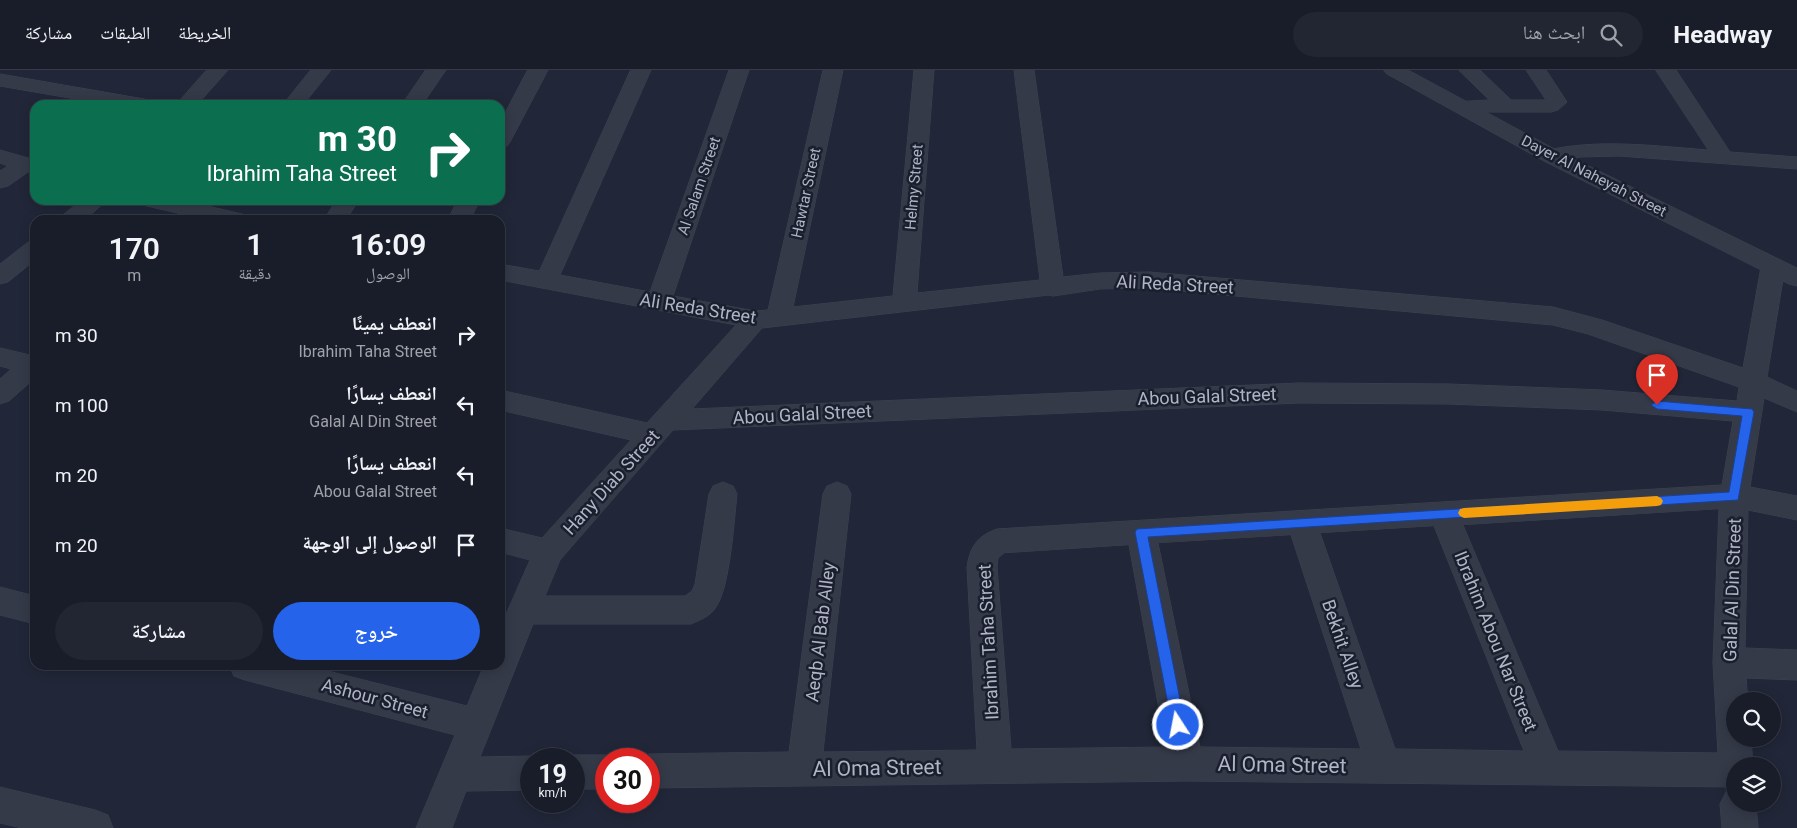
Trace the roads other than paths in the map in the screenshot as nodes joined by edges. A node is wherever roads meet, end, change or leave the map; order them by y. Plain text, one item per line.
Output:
1 (218, 70) edge
2 (321, 70) edge
3 (436, 70) edge
4 (538, 70) edge
5 (640, 70) edge
6 (740, 70) edge
7 (833, 70) edge
8 (924, 70) edge
9 (1024, 70) edge
10 (1394, 70) edge
11 (1469, 70) edge
12 (1536, 70) edge
13 (1666, 70) edge
14 (0, 80) edge
15 (115, 100) edge
16 (191, 100) edge
17 (297, 100) edge
18 (415, 100) edge
19 (1460, 106) junction
20 (1506, 106) junction
21 (505, 133) edge
22 (0, 156) edge
23 (1551, 156) junction
24 (1724, 158) junction
25 (1797, 163) edge
26 (30, 165) edge
27 (0, 181) edge
28 (90, 205) edge
29 (211, 206) edge
30 (77, 215) edge
31 (228, 215) edge
32 (30, 252) edge
33 (1785, 272) edge
34 (505, 273) edge
35 (0, 276) edge
36 (546, 281) junction
37 (1053, 288) junction
38 (659, 302) junction
39 (904, 303) junction
40 (767, 318) junction
41 (0, 357) edge
42 (30, 364) edge
43 (30, 368) edge
44 (1754, 382) junction
45 (0, 394) edge
46 (505, 401) edge
47 (1797, 402) edge
48 (1748, 412) junction
49 (659, 427) junction
50 (723, 494) dead end
51 (836, 494) dead end
52 (1734, 496) junction
53 (1797, 508) edge
54 (1444, 514) junction
55 (1302, 523) junction
56 (1141, 532) junction
57 (505, 541) edge
58 (548, 552) junction
59 (0, 601) edge
60 (30, 609) edge
61 (523, 610) junction
62 (505, 653) edge
63 (1729, 662) junction
64 (1797, 665) edge
65 (265, 670) edge
66 (498, 670) edge
67 (475, 724) junction
68 (1734, 757) edge
69 (1186, 764) junction
70 (1384, 766) junction
71 (995, 767) junction
72 (1548, 768) junction
73 (1726, 768) edge
74 (804, 769) junction
75 (660, 771) edge
76 (520, 773) edge
77 (455, 774) junction
78 (0, 805) edge
79 (1739, 812) edge
80 (95, 828) edge
81 (434, 828) edge
82 (1740, 828) edge

1 - 16 street
2 - 17 street
3 - 18 street
4 - 21 street
5 - 36 street
6 - 38 street, Al Salam Street
7 - 40 street, Hawtar Street
8 - 39 street, Helmy Street
9 - 37 street
10 - 19 street, Dayer Al Naheyah Street
11 - 20 street
12 - 20 street
13 - 24 street
14 - 15 street
19 - 20 street
19 - 23 street, Dayer Al Naheyah Street
22 - 26 street
23 - 24 street
23 - 33 street, Dayer Al Naheyah Street
24 - 25 street
26 - 27 street
28 - 30 street
29 - 31 street
32 - 35 street
33 - 44 street, Galal Al Din Street
34 - 36 street, Ali Reda Street
36 - 38 street, Ali Reda Street
37 - 39 street, Ali Reda Street
37 - 44 street, Ali Reda Street
38 - 40 street, Ali Reda Street
39 - 40 street, Ali Reda Street
40 - 49 street, Hany Diab Street
41 - 42 street
43 - 45 street
44 - 47 street, Ali Reda Street
44 - 48 street, Galal Al Din Street
46 - 49 street, Abou Galal Street
48 - 49 street, Abou Galal Street
48 - 52 street, Galal Al Din Street
49 - 58 street, Hany Diab Street
50 - 61 street
51 - 74 street, Aeqb Al Bab Alley
52 - 53 street, Ibrahim Taha Street
52 - 54 street, Ibrahim Taha Street
52 - 63 street, Galal Al Din Street
54 - 55 street, Ibrahim Taha Street
54 - 72 street, Ibrahim Abou Nar Street
55 - 56 street, Ibrahim Taha Street
55 - 70 street, Bekhit Alley
56 - 69 street
56 - 71 street, Ibrahim Taha Street
57 - 58 street
58 - 61 street, Hany Diab Street
59 - 60 street
61 - 62 street, Hany Diab Street
63 - 64 street
63 - 68 street, Galal Al Din Street
65 - 67 street, Ashour Street
66 - 67 street, Hany Diab Street
67 - 77 street, Hany Diab Street
69 - 70 street, Al Oma Street
69 - 71 street, Al Oma Street
70 - 72 street, Al Oma Street
71 - 74 street, Al Oma Street
72 - 73 street, Al Oma Street
74 - 75 street, Al Oma Street
76 - 77 street
77 - 81 street, Hany Diab Street
78 - 80 street
79 - 82 street

